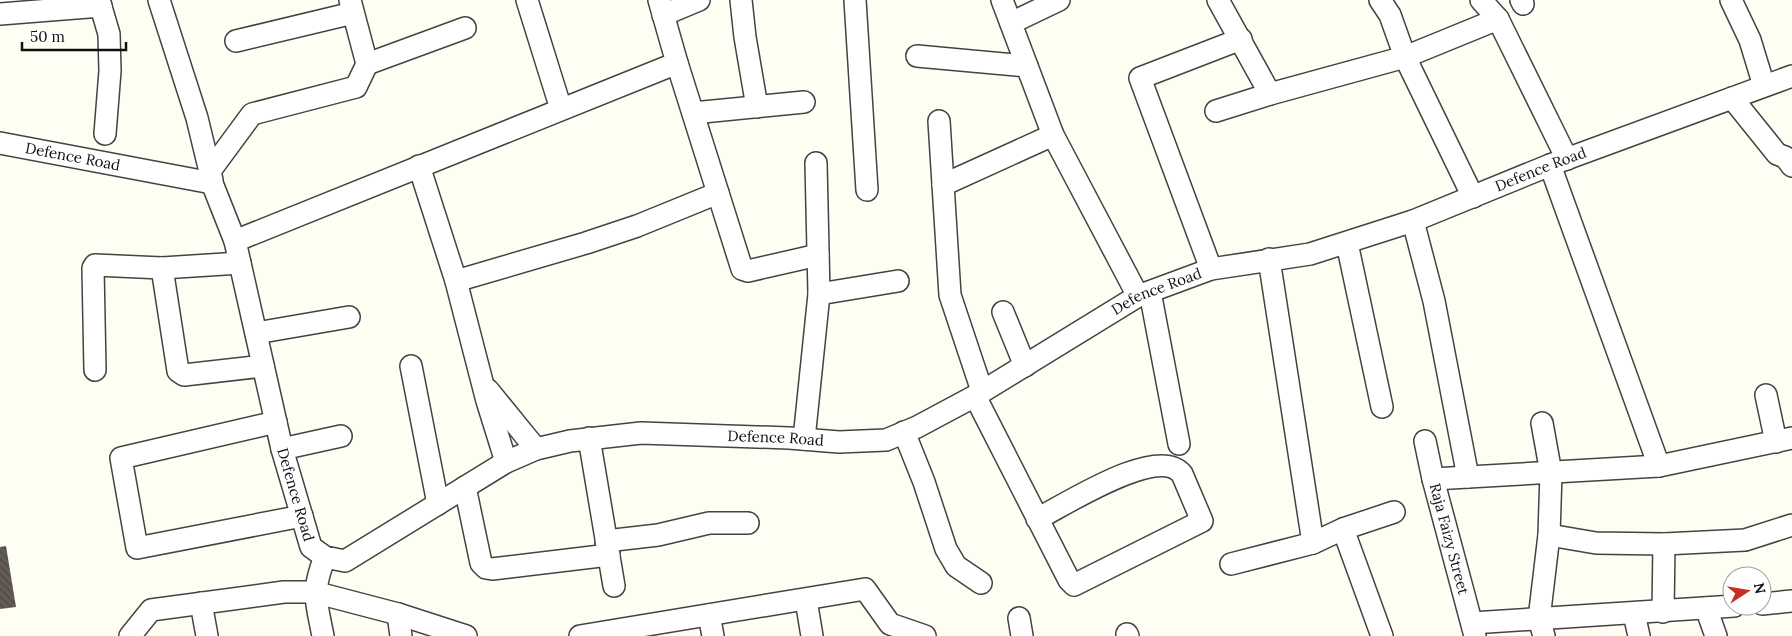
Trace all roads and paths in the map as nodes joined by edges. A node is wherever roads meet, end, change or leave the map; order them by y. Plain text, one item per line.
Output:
1 (159, 0) edge
2 (527, 0) edge
3 (699, 0) edge
4 (741, 0) edge
5 (855, 0) edge
6 (1002, 0) edge
7 (1059, 0) edge
8 (1218, 0) edge
9 (1380, 0) edge
10 (1481, 0) edge
11 (1731, 0) edge
12 (100, 3) edge
13 (352, 6) edge
14 (661, 7) edge
15 (0, 14) edge
16 (1498, 19) junction
17 (1011, 23) junction
18 (465, 28) dead end
19 (1241, 39) junction
20 (236, 41) dead end
21 (917, 56) dead end
22 (1405, 57) junction
23 (677, 63) junction
24 (367, 64) junction
25 (1027, 66) junction
26 (1792, 76) edge
27 (1764, 86) junction
28 (1270, 94) junction
29 (1732, 98) junction
30 (804, 102) dead end
31 (757, 106) junction
32 (561, 109) junction
33 (1216, 111) dead end
34 (693, 114) junction
35 (939, 121) dead end
36 (105, 134) dead end
37 (1053, 135) junction
38 (0, 143) edge
39 (1558, 162) junction
40 (816, 163) dead end
41 (419, 166) junction
42 (1792, 166) edge
43 (211, 177) junction
44 (943, 185) junction
45 (867, 190) dead end
46 (718, 193) junction
47 (1472, 197) junction
48 (1413, 221) junction
49 (235, 240) junction
50 (1347, 243) junction
51 (818, 255) junction
52 (1269, 259) junction
53 (240, 263) junction
54 (162, 268) junction
55 (1211, 269) junction
56 (456, 281) junction
57 (898, 281) dead end
58 (820, 294) junction
59 (1144, 294) junction
60 (1003, 312) dead end
61 (349, 317) dead end
62 (256, 333) junction
63 (263, 366) junction
64 (411, 366) dead end
65 (1025, 366) junction
66 (95, 370) dead end
67 (483, 384) junction
68 (979, 394) junction
69 (1766, 395) dead end
70 (1382, 407) dead end
71 (276, 422) junction
72 (1542, 422) dead end
73 (904, 432) junction
74 (341, 436) dead end
75 (590, 438) junction
76 (804, 439) junction
77 (1784, 440) edge
78 (1425, 441) dead end
79 (1179, 444) dead end
80 (282, 449) junction
81 (536, 449) junction
82 (506, 462) junction
83 (1659, 466) junction
84 (1551, 473) junction
85 (1468, 477) junction
86 (1433, 479) junction
87 (465, 487) junction
88 (438, 504) junction
89 (1394, 512) dead end
90 (302, 516) junction
91 (1038, 519) junction
92 (748, 524) dead end
93 (1792, 525) edge
94 (1343, 529) junction
95 (1549, 535) junction
96 (1313, 542) junction
97 (1664, 544) junction
98 (608, 548) junction
99 (325, 557) junction
100 (1232, 564) dead end
101 (981, 583) dead end
102 (614, 586) dead end
103 (314, 592) junction
104 (806, 600) junction
105 (201, 603) junction
106 (1772, 605) edge
107 (1791, 606) edge
108 (1722, 607) edge
109 (1706, 608) junction
110 (1663, 612) junction
111 (398, 614) junction
112 (1634, 614) junction
113 (709, 615) junction
114 (1542, 628) edge
115 (1474, 630) edge
116 (608, 633) edge
117 (925, 635) edge
118 (130, 636) edge
119 (206, 636) edge
120 (323, 636) edge
121 (401, 636) edge
122 (466, 636) edge
123 (580, 636) edge
124 (712, 636) edge
125 (812, 636) edge
126 (1382, 636) edge
127 (1639, 636) edge
128 (1716, 636) edge

1 - 43 street
2 - 32 street
3 - 14 street
4 - 31 street
5 - 45 street
6 - 17 street
7 - 17 street
8 - 19 street
9 - 22 street
10 - 16 street
11 - 27 street
12 - 15 street
12 - 36 street
13 - 20 street
13 - 24 street
14 - 23 street
16 - 22 street
16 - 39 street
17 - 25 street
18 - 24 street
19 - 28 street
19 - 55 street
21 - 25 street
22 - 28 street
22 - 47 street
23 - 32 street
23 - 34 street
24 - 43 street
25 - 37 street
26 - 27 street, Defence Road
27 - 29 street, Defence Road
28 - 33 street
29 - 39 street, Defence Road
29 - 42 street
30 - 31 street
31 - 34 street
32 - 41 street
34 - 46 street
35 - 44 street
37 - 44 street
37 - 59 street
38 - 43 street, Defence Road
39 - 47 street, Defence Road
39 - 83 street
40 - 51 street
41 - 49 street
41 - 56 street
43 - 49 street, Defence Road
44 - 68 street
46 - 51 street
46 - 56 street
47 - 48 street, Defence Road
48 - 50 street, Defence Road
48 - 85 street
49 - 53 street, Defence Road
50 - 52 street, Defence Road
50 - 70 street
51 - 58 street
52 - 55 street, Defence Road
52 - 96 street
53 - 54 street
53 - 62 street, Defence Road
54 - 63 street
54 - 66 street
55 - 59 street, Defence Road
56 - 67 street
57 - 58 street
58 - 76 street
59 - 65 street, Defence Road
59 - 79 street
60 - 65 street
61 - 62 street
62 - 63 street, Defence Road
63 - 71 street, Defence Road
64 - 88 street
65 - 68 street, Defence Road
67 - 81 street
67 - 82 street
68 - 73 street, Defence Road
68 - 91 street
69 - 77 street
71 - 80 street, Defence Road
71 - 90 street
72 - 84 street
73 - 76 street, Defence Road
73 - 101 street
74 - 80 street
75 - 76 street, Defence Road
75 - 81 street, Defence Road
75 - 98 street
77 - 83 street
78 - 86 street, Raja Faizy Street
80 - 90 street, Defence Road
81 - 82 street, Defence Road
82 - 87 street, Defence Road
83 - 84 street
84 - 85 street
84 - 95 street
85 - 86 street
86 - 115 street, Raja Faizy Street
87 - 88 street, Defence Road
87 - 98 street
88 - 99 street, Defence Road
89 - 94 street
90 - 99 street, Defence Road
91 - 91 street
92 - 98 street
93 - 97 street
94 - 96 street
94 - 126 street
95 - 97 street
95 - 114 street
96 - 100 street
97 - 110 street
98 - 102 street
99 - 103 street
103 - 105 street
103 - 111 street
103 - 120 street
104 - 113 street
104 - 117 street
104 - 125 street
105 - 118 street
105 - 119 street
106 - 107 street
108 - 109 street
109 - 110 street
109 - 128 street
110 - 112 street
111 - 121 street
111 - 122 street
112 - 114 street
112 - 127 street
113 - 116 street
113 - 124 street
114 - 115 street
116 - 123 street

